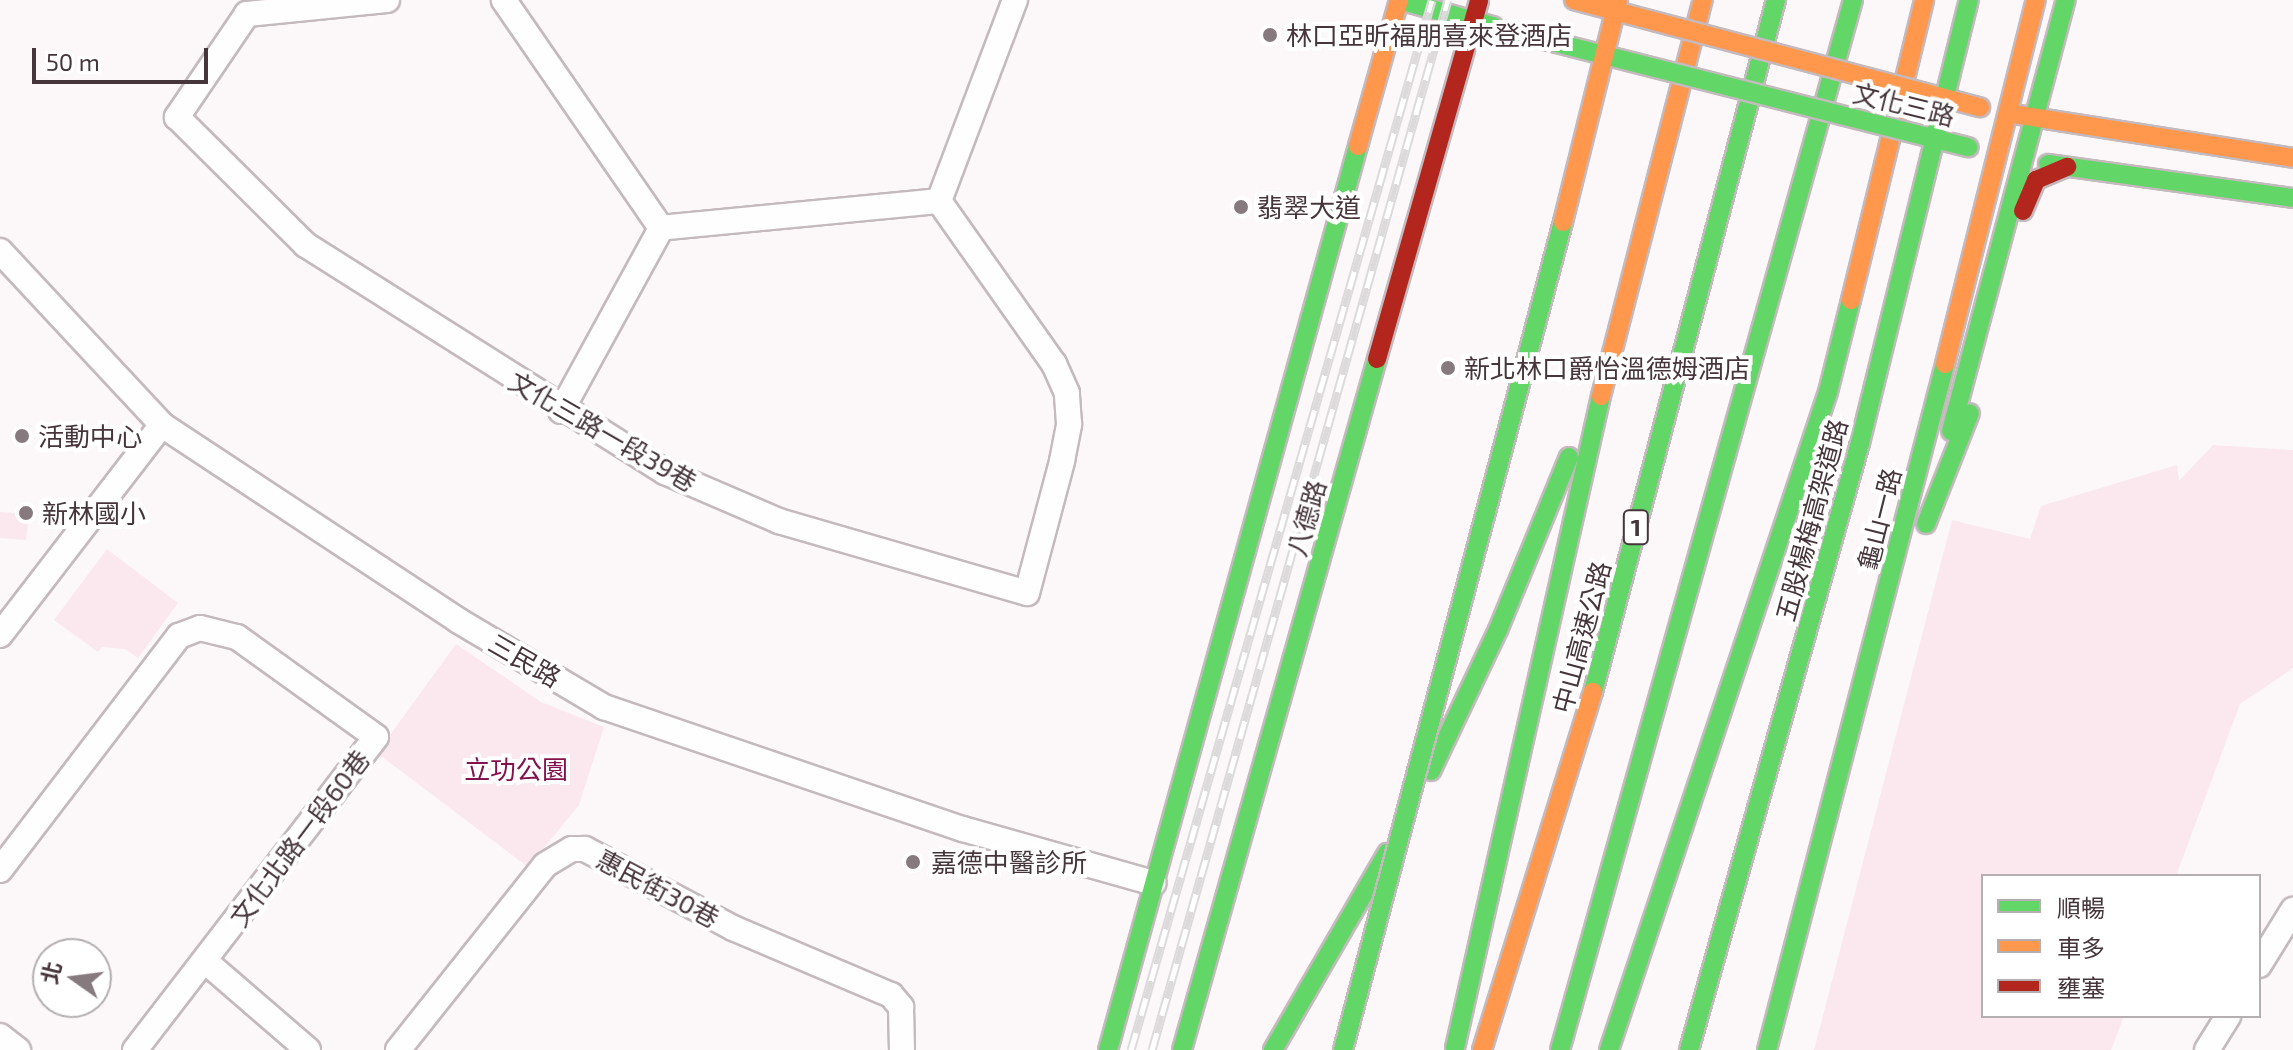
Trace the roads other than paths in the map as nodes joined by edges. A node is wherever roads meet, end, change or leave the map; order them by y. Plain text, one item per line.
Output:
1 (387, 0) edge
2 (504, 0) edge
3 (1015, 0) edge
4 (1399, 0) edge
5 (1479, 0) edge
6 (1574, 0) edge
7 (1618, 0) edge
8 (1703, 0) edge
9 (1776, 0) edge
10 (1853, 0) edge
11 (1924, 0) edge
12 (1969, 0) edge
13 (2036, 0) edge
14 (2066, 0) edge
15 (1474, 20) junction
16 (2007, 113) junction
17 (2036, 119) junction
18 (1997, 153) junction
19 (2293, 158) edge
20 (2025, 160) junction
21 (2067, 167) junction
22 (2293, 198) edge
23 (939, 201) junction
24 (661, 228) junction
25 (0, 251) edge
26 (1607, 371) junction
27 (561, 411) junction
28 (162, 425) junction
29 (1926, 524) junction
30 (0, 635) edge
31 (1833, 809) junction
32 (0, 870) edge
33 (1154, 883) junction
34 (2293, 910) edge
35 (1644, 949) junction
36 (205, 961) junction
37 (2261, 962) edge
38 (2227, 1018) edge
39 (0, 1036) edge
40 (1635, 1036) dead end
41 (18, 1050) edge
42 (135, 1050) edge
43 (308, 1050) edge
44 (398, 1050) edge
45 (902, 1050) edge
46 (1108, 1050) edge
47 (1182, 1050) edge
48 (1273, 1050) edge
49 (1343, 1050) edge
50 (1454, 1050) edge
51 (1482, 1050) edge
52 (1560, 1050) edge
53 (1609, 1050) edge
54 (1689, 1050) edge
55 (1767, 1050) edge
56 (2207, 1050) edge

1 - 27 street, 文化三路一段39巷
2 - 24 street
3 - 23 street
4 - 15 main road, 文化三路
4 - 33 main road, 八德路
5 - 15 main road, 八德路
6 - 16 main road, 文化三路, bridge
7 - 49 main road, bridge
8 - 26 main road
9 - 51 main road, 中山高速公路 / 1
10 - 52 main road
11 - 35 main road
12 - 54 main road, 五股楊梅高架道路, bridge
13 - 16 main road, 龜山一路
14 - 17 main road
15 - 18 main road, 文化三路, bridge
15 - 47 main road, 八德路
16 - 17 main road, 文化三路
16 - 18 main road, 龜山一路
17 - 19 main road, 文化三路
17 - 20 main road
18 - 20 main road, 文化三路
18 - 31 main road, 龜山一路
20 - 21 main road, 文化三路
20 - 29 main road
21 - 22 main road, 文化三路
21 - 29 main road
23 - 24 street
23 - 27 street, 文化三路一段39巷
24 - 27 street
25 - 28 street, 三民路
26 - 48 main road
26 - 50 main road
28 - 30 street
28 - 33 street, 三民路
29 - 31 main road
31 - 55 main road, 龜山一路
32 - 36 street, 文化北路一段60巷
33 - 46 main road, 八德路
34 - 37 street
35 - 40 main road
35 - 53 main road
36 - 42 street, 文化北路一段60巷
36 - 43 street
38 - 56 street
39 - 41 street
44 - 45 street, 惠民街30巷

